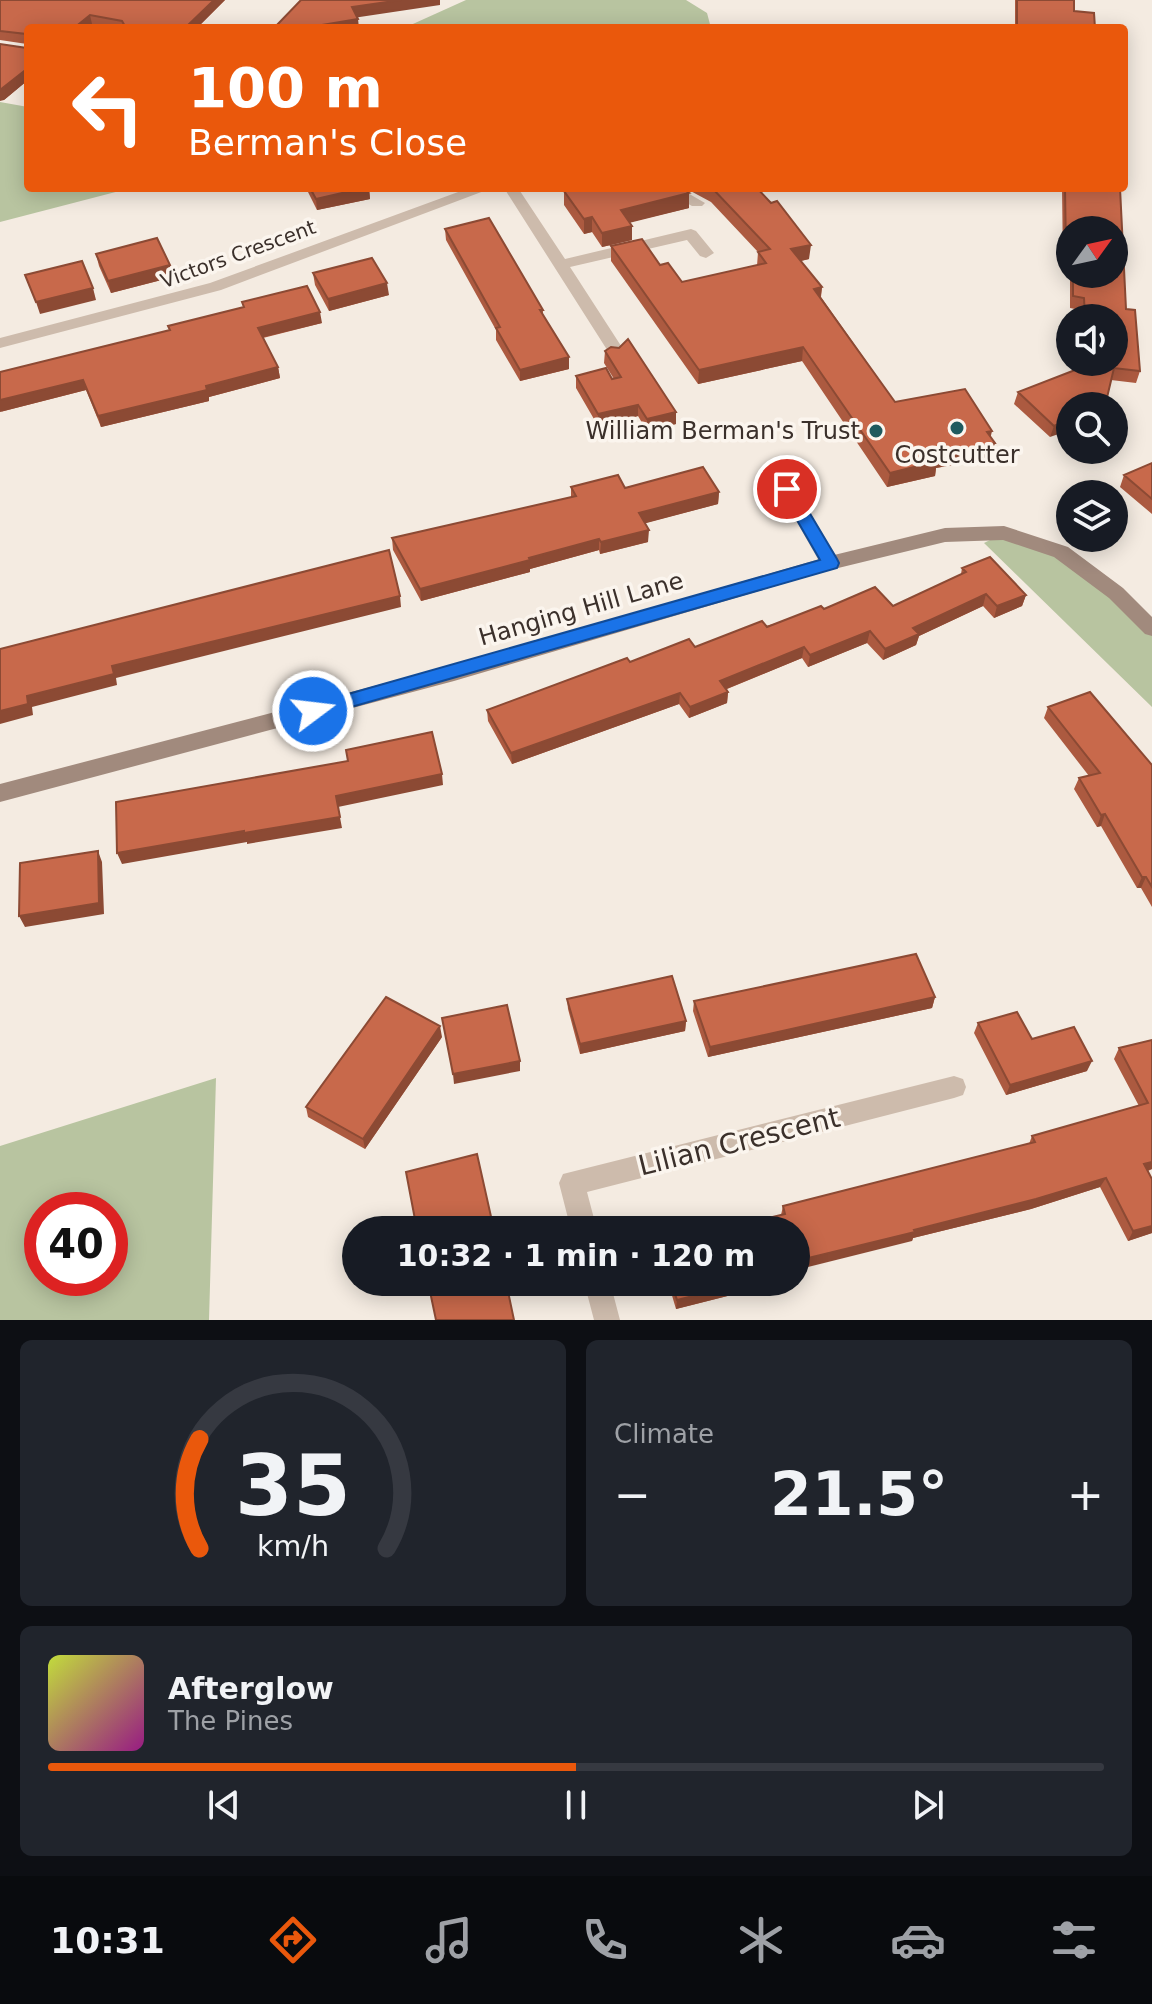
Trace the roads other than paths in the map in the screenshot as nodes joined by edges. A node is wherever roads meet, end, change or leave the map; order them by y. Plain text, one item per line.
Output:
1 (471, 192) edge
2 (514, 192) edge
3 (675, 192) edge
4 (697, 203) dead end
5 (706, 253) dead end
6 (560, 265) junction
7 (0, 343) edge
8 (617, 352) edge
9 (787, 489) dead end
10 (830, 563) junction
11 (1152, 629) edge
12 (0, 793) edge
13 (954, 1087) dead end
14 (580, 1216) edge
15 (601, 1296) edge
16 (607, 1320) edge

1 - 7 street, Victors Crescent
2 - 6 street
3 - 4 street
5 - 6 street
6 - 8 street
9 - 10 street
10 - 11 street, Hanging Hill Lane
10 - 12 street, Hanging Hill Lane
13 - 14 street, Lilian Crescent
15 - 16 street

